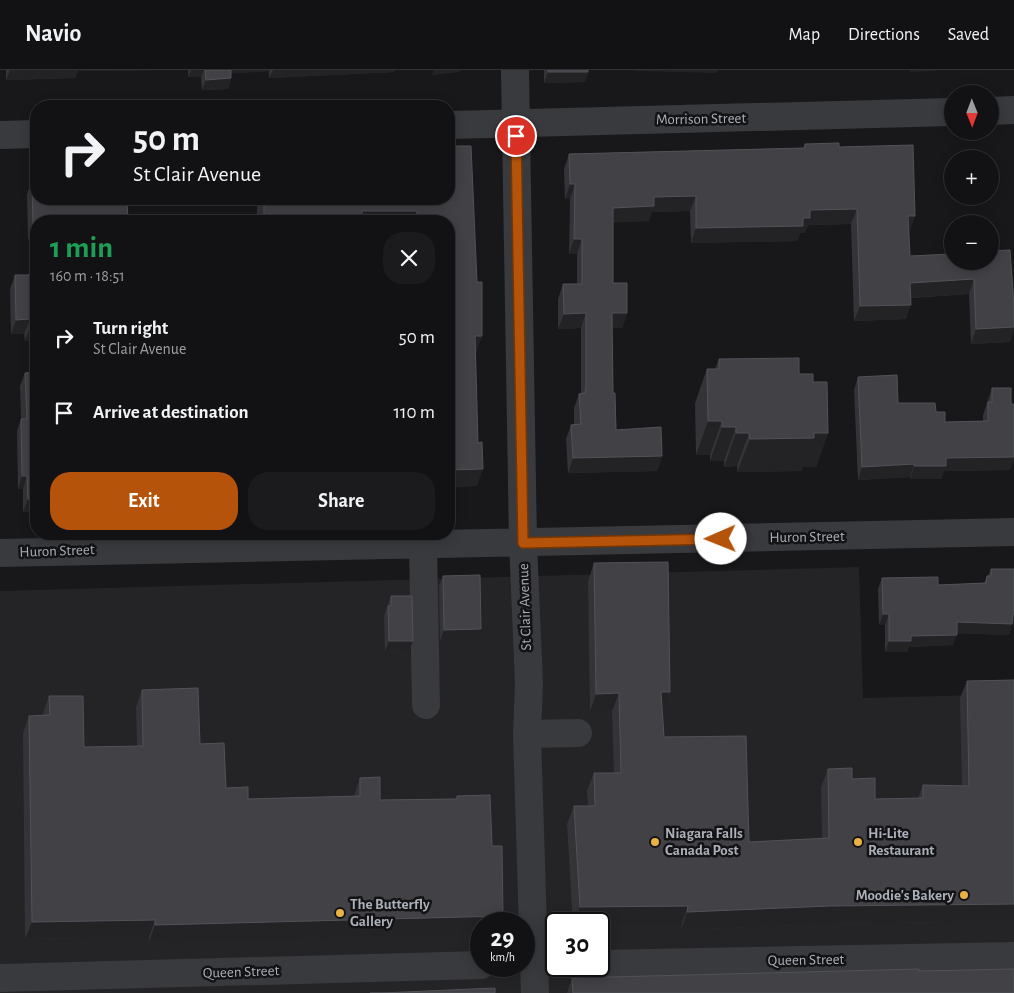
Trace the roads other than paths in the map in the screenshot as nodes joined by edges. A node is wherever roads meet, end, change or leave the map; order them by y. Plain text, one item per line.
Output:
1 (515, 70) edge
2 (1014, 110) edge
3 (999, 111) edge
4 (944, 112) edge
5 (516, 124) junction
6 (455, 125) edge
7 (30, 134) edge
8 (0, 135) edge
9 (1014, 532) edge
10 (523, 543) junction
11 (423, 545) junction
12 (0, 552) edge
13 (426, 705) dead end
14 (578, 732) dead end
15 (527, 734) junction
16 (1014, 956) edge
17 (538, 964) edge
18 (610, 964) edge
19 (470, 965) edge
20 (0, 978) edge
21 (534, 993) edge

1 - 5 street, St Clair Avenue
2 - 3 street
4 - 5 street, Morrison Street
5 - 6 street, Morrison Street
5 - 10 street, St Clair Avenue
7 - 8 street
9 - 10 street, Huron Street
10 - 11 street, Huron Street
10 - 15 street, St Clair Avenue
11 - 12 street, Huron Street
11 - 13 street
14 - 15 street
15 - 17 street, St Clair Avenue
16 - 18 street, Queen Street
17 - 21 street, St Clair Avenue
19 - 20 street, Queen Street

